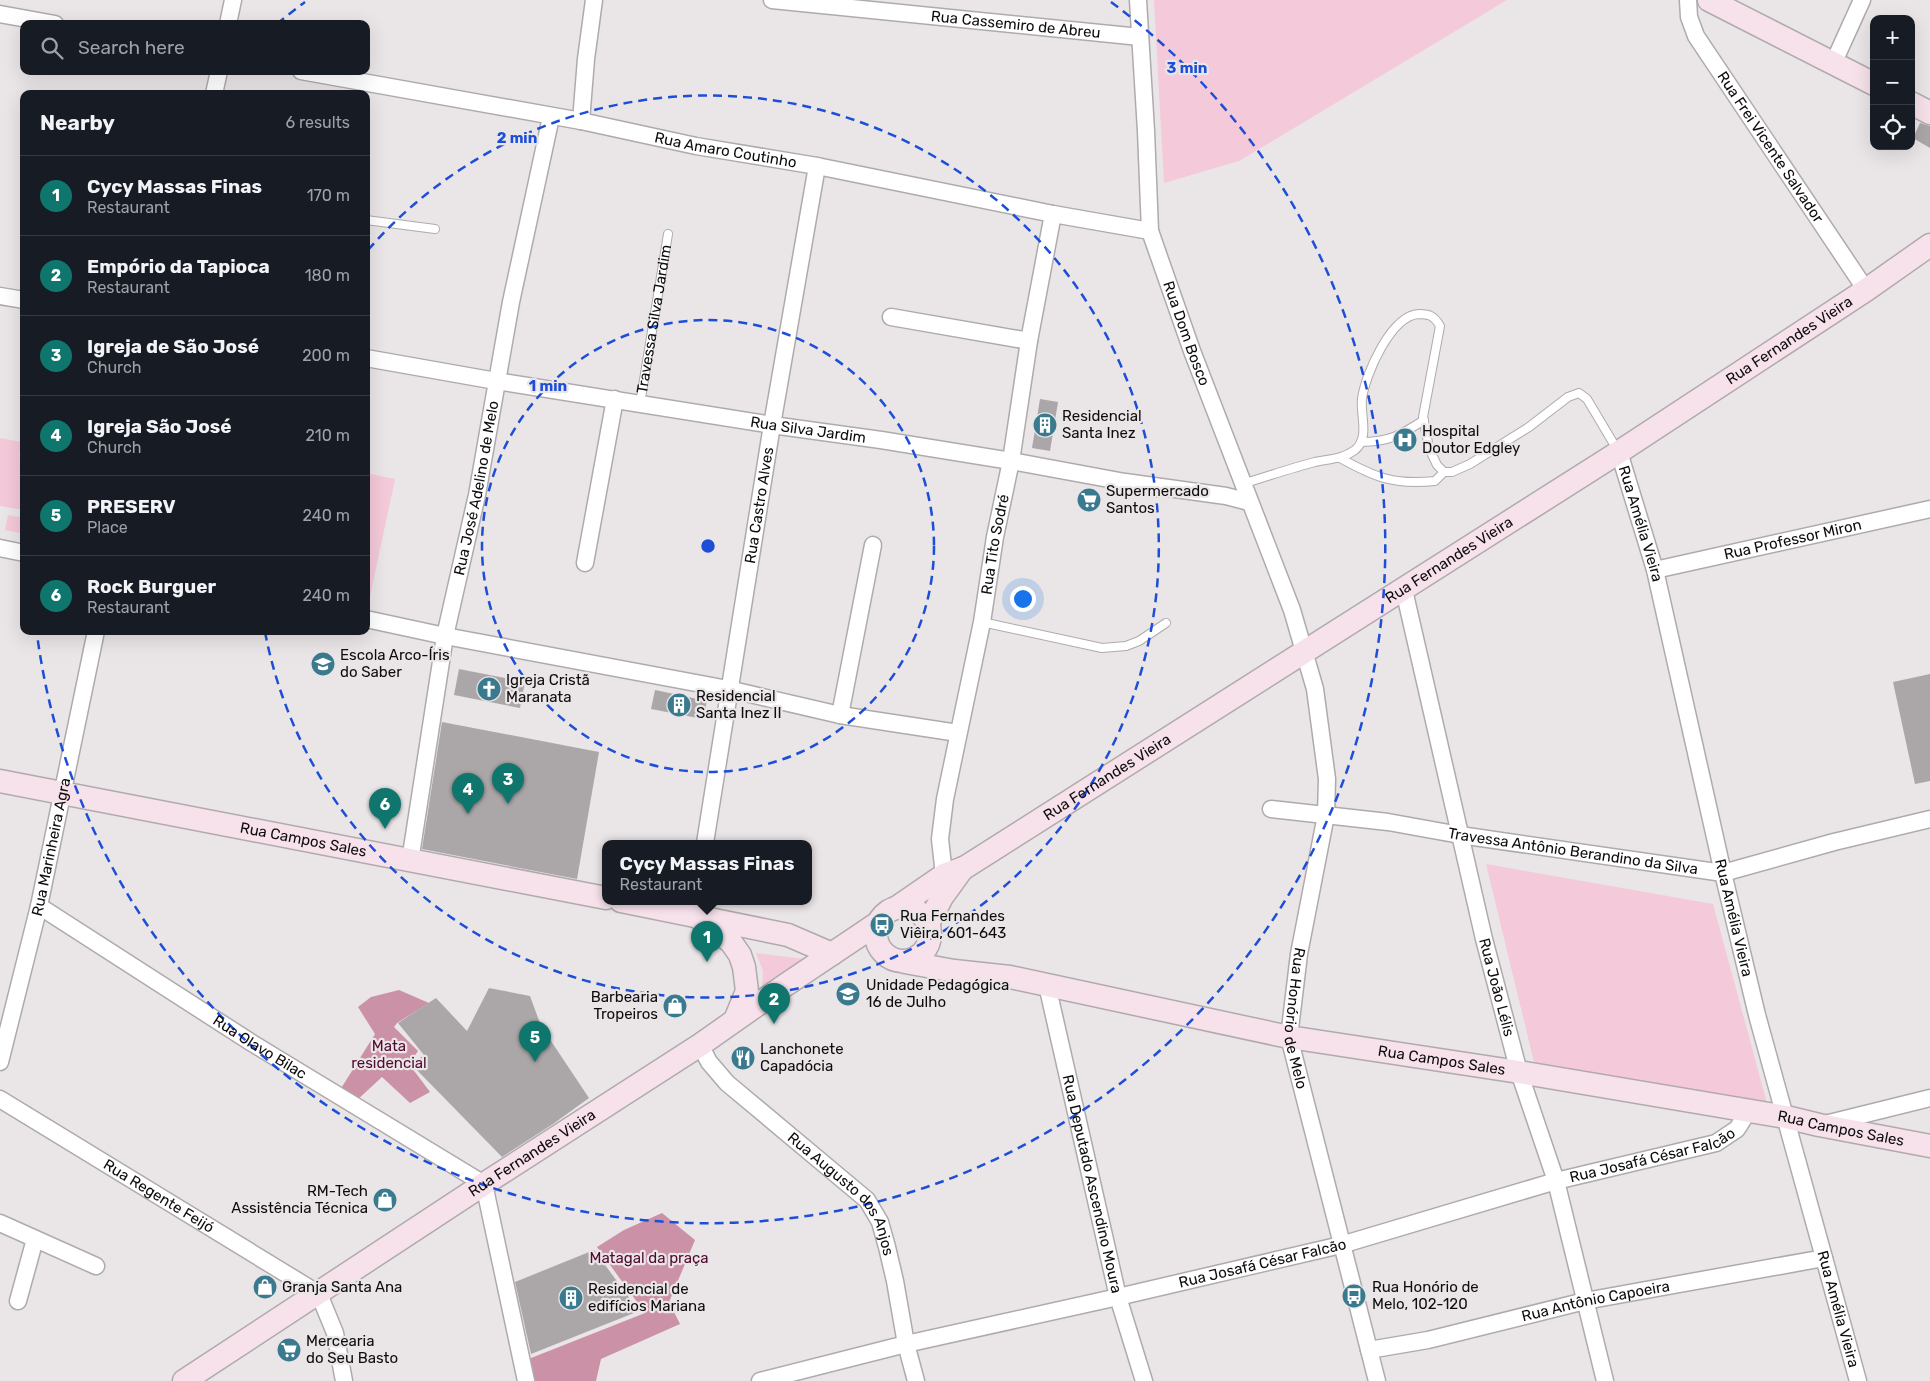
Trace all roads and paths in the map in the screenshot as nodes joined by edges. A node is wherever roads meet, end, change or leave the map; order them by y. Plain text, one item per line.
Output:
1 (233, 0) edge
2 (594, 0) edge
3 (772, 0) edge
4 (1138, 0) edge
5 (1688, 0) edge
6 (1709, 0) edge
7 (1862, 0) edge
8 (831, 3) edge
9 (0, 14) edge
10 (32, 20) edge
11 (229, 20) edge
12 (1140, 37) junction
13 (1833, 64) junction
14 (218, 75) edge
15 (323, 75) edge
16 (1870, 82) edge
17 (215, 90) edge
18 (1915, 105) edge
19 (1930, 113) edge
20 (551, 117) junction
21 (581, 121) junction
22 (816, 166) junction
23 (1052, 214) junction
24 (370, 221) edge
25 (435, 229) dead end
26 (1150, 231) junction
27 (668, 234) dead end
28 (1930, 246) edge
29 (1866, 290) junction
30 (0, 296) edge
31 (20, 299) edge
32 (891, 317) dead end
33 (1029, 341) junction
34 (370, 359) edge
35 (496, 381) junction
36 (614, 399) junction
37 (640, 404) junction
38 (1424, 420) junction
39 (772, 425) junction
40 (1361, 442) junction
41 (1619, 452) junction
42 (1340, 458) junction
43 (1011, 461) junction
44 (1444, 472) junction
45 (1242, 484) junction
46 (1249, 502) junction
47 (1930, 510) edge
48 (873, 545) dead end
49 (0, 548) edge
50 (20, 552) edge
51 (585, 563) dead end
52 (1655, 570) junction
53 (1404, 590) junction
54 (370, 620) edge
55 (982, 622) junction
56 (1166, 623) dead end
57 (95, 635) edge
58 (446, 636) junction
59 (1304, 652) junction
60 (728, 689) junction
61 (840, 715) junction
62 (958, 733) junction
63 (0, 781) edge
64 (61, 792) junction
65 (1271, 809) dead end
66 (1326, 815) junction
67 (1930, 819) edge
68 (1460, 835) junction
69 (705, 840) edge
70 (410, 861) junction
71 (954, 871) junction
72 (1723, 873) junction
73 (602, 897) edge
74 (663, 905) edge
75 (39, 906) junction
76 (694, 908) edge
77 (896, 908) junction
78 (878, 923) junction
79 (928, 924) junction
80 (928, 947) junction
81 (834, 953) junction
82 (899, 962) junction
83 (954, 971) junction
84 (1047, 985) junction
85 (734, 1021) junction
86 (1289, 1037) junction
87 (700, 1045) junction
88 (0, 1062) edge
89 (1519, 1072) junction
90 (1930, 1098) edge
91 (0, 1099) edge
92 (1749, 1110) junction
93 (1786, 1117) junction
94 (1819, 1126) junction
95 (1930, 1146) edge
96 (1556, 1181) junction
97 (484, 1184) junction
98 (0, 1223) edge
99 (35, 1239) junction
100 (1341, 1244) junction
101 (1824, 1258) junction
102 (96, 1266) dead end
103 (319, 1294) junction
104 (1118, 1297) junction
105 (18, 1301) dead end
106 (1585, 1301) junction
107 (906, 1344) junction
108 (1369, 1350) junction
109 (184, 1381) edge
110 (344, 1381) edge
111 (526, 1381) edge
112 (760, 1381) edge
113 (916, 1381) edge
114 (1144, 1381) edge
115 (1377, 1381) edge
116 (1605, 1381) edge
117 (1858, 1381) edge

1 - 11 street
2 - 21 street
3 - 8 street, Rua Cassemiro de Abreu
4 - 12 street, Rua Dom Bosco
5 - 29 street, Rua Frei Vicente Salvador
6 - 13 street
7 - 13 street
8 - 12 street, Rua Cassemiro de Abreu
9 - 10 street
12 - 26 street, Rua Dom Bosco
13 - 16 street
14 - 17 street
15 - 20 street, Rua Amaro Coutinho
18 - 19 street
20 - 21 street, Rua Amaro Coutinho
20 - 35 street, Rua José Adelino de Melo
21 - 22 street, Rua Amaro Coutinho
22 - 23 street, Rua Amaro Coutinho
22 - 39 street, Rua Castro Alves
23 - 26 street, Rua Amaro Coutinho
23 - 33 street, Rua Tito Sodré
24 - 25 lane
26 - 45 street, Rua Dom Bosco
27 - 37 lane, Travessa Silva Jardim
28 - 29 street, Rua Fernandes Vieira
29 - 41 street, Rua Fernandes Vieira
30 - 31 street
32 - 33 street
33 - 43 street, Rua Tito Sodré
34 - 35 street, Rua Silva Jardim
35 - 36 street, Rua Silva Jardim
35 - 58 street, Rua José Adelino de Melo
36 - 37 street, Rua Silva Jardim
36 - 51 street, Travessa Silva Jardim
37 - 39 street, Rua Silva Jardim
38 - 40 lane
38 - 40 lane
38 - 44 lane
39 - 43 street, Rua Silva Jardim
39 - 60 street, Rua Castro Alves
40 - 42 lane
41 - 44 lane
41 - 52 street, Rua Amélia Vieira
41 - 53 street, Rua Fernandes Vieira
42 - 44 lane
42 - 45 lane
43 - 46 street, Rua Silva Jardim
43 - 55 street, Rua Tito Sodré
45 - 46 street, Rua Dom Bosco
46 - 59 street, Rua Dom Bosco
47 - 52 street, Rua Professor Miron
48 - 61 street
49 - 50 street
52 - 72 street, Rua Amélia Vieira
53 - 59 street, Rua Fernandes Vieira
53 - 68 street, Rua João Lélis
54 - 58 street
55 - 56 lane
55 - 62 street, Rua Tito Sodré
57 - 64 street, Rua Marinheira Agra
58 - 60 street
58 - 70 street, Rua José Adelino de Melo
59 - 66 street, Rua Honório de Melo
59 - 71 street, Rua Fernandes Vieira
60 - 61 street
60 - 69 street, Rua Castro Alves
61 - 62 street
62 - 71 street, Rua Tito Sodré
63 - 64 street, Rua Campos Sales
64 - 70 street, Rua Campos Sales
64 - 75 street, Rua Marinheira Agra
65 - 66 street, Travessa Antônio Berandino da Silva
66 - 68 street, Travessa Antônio Berandino da Silva
66 - 86 street, Rua Honório de Melo
67 - 72 street, Travessa Antônio Berandino da Silva
68 - 72 street, Travessa Antônio Berandino da Silva
68 - 89 street, Rua João Lélis
70 - 73 street, Rua Campos Sales
71 - 77 street, Rua Fernandes Vieira
71 - 79 street, Rua Fernandes Vieira
72 - 93 street, Rua Amélia Vieira
74 - 76 street, Rua Campos Sales
75 - 88 street, Rua Marinheira Agra
75 - 97 street, Rua Olavo Bilac
76 - 81 street, Rua Campos Sales
76 - 85 street
77 - 78 street
77 - 79 street
78 - 81 street, Rua Fernandes Vieira
78 - 82 street
79 - 80 street
80 - 82 street
80 - 83 street
81 - 82 street, Rua Campos Sales
81 - 85 street, Rua Fernandes Vieira
82 - 83 street, Rua Campos Sales
83 - 84 street, Rua Campos Sales
84 - 86 street, Rua Campos Sales
84 - 104 street, Rua Deputado Ascendino Moura
85 - 87 street, Rua Fernandes Vieira
86 - 89 street, Rua Campos Sales
86 - 100 street, Rua Honório de Melo
87 - 97 street, Rua Fernandes Vieira
87 - 107 street, Rua Augusto dos Anjos
89 - 92 street, Rua Campos Sales
89 - 96 street, Rua João Lélis
90 - 94 street
91 - 103 street, Rua Regente Feijó
92 - 93 street, Rua Campos Sales
92 - 96 street, Rua Josafá César Falcão
93 - 94 street, Rua Campos Sales
93 - 101 street, Rua Amélia Vieira
94 - 95 street, Rua Campos Sales
96 - 100 street, Rua Josafá César Falcão
96 - 106 street, Rua João Lélis
97 - 103 street, Rua Fernandes Vieira
97 - 111 street
98 - 99 street
99 - 102 street
99 - 105 street
100 - 104 street, Rua Josafá César Falcão
100 - 108 street, Rua Honório de Melo
101 - 106 street, Rua Antônio Capoeira
101 - 117 street, Rua Amélia Vieira
103 - 109 street, Rua Fernandes Vieira
103 - 110 street
104 - 107 street, Rua Josafá César Falcão
104 - 114 street, Rua Deputado Ascendino Moura
106 - 108 street, Rua Antônio Capoeira
106 - 116 street, Rua João Lélis
107 - 112 street, Rua Josafá César Falcão
107 - 113 street, Rua Augusto dos Anjos
108 - 115 street, Rua Honório de Melo

